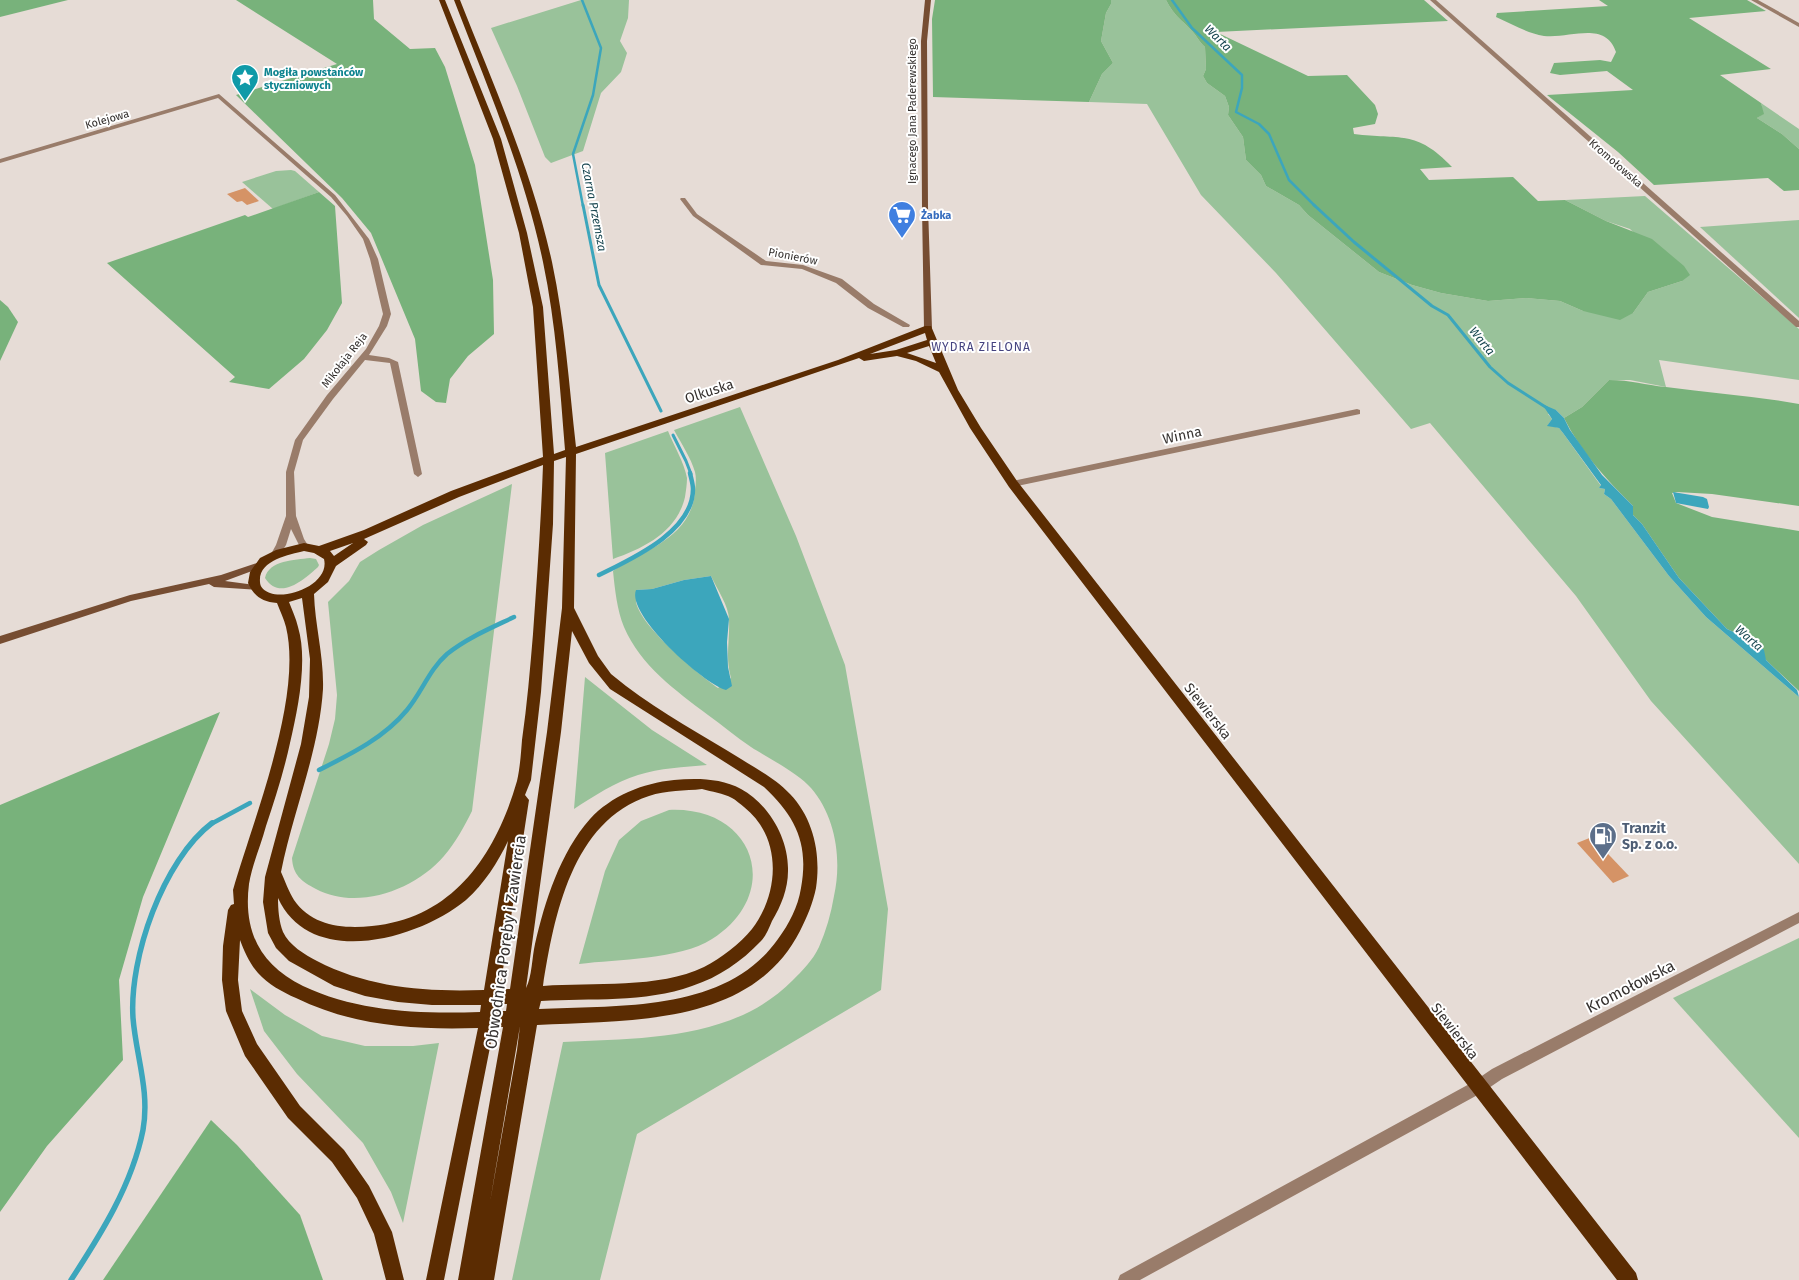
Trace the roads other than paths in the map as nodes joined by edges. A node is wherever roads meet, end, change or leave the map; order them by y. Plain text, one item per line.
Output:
1 (442, 0) edge
2 (457, 0) edge
3 (928, 0) edge
4 (1432, 0) edge
5 (1754, 0) edge
6 (1799, 25) edge
7 (219, 96) joint
8 (0, 161) edge
9 (683, 199) dead end
10 (1799, 325) edge
11 (906, 326) dead end
12 (928, 328) junction
13 (931, 342) junction
14 (897, 353) junction
15 (363, 357) junction
16 (841, 362) junction
17 (942, 370) junction
18 (1357, 412) dead end
19 (418, 474) dead end
20 (1013, 484) junction
21 (290, 516) junction
22 (392, 523) junction
23 (304, 547) junction
24 (320, 550) junction
25 (276, 554) junction
26 (330, 564) junction
27 (260, 565) junction
28 (190, 585) junction
29 (255, 588) junction
30 (308, 591) junction
31 (281, 598) junction
32 (568, 608) junction
33 (0, 640) edge
34 (524, 780) junction
35 (273, 870) junction
36 (242, 882) junction
37 (1799, 917) edge
38 (519, 1036) junction
39 (1478, 1087) junction
40 (395, 1280) edge
41 (435, 1280) edge
42 (467, 1280) edge
43 (485, 1280) edge
44 (1125, 1280) edge
45 (1629, 1280) edge

1 - 34 main road
2 - 32 main road, Obwodnica Poręby i Zawiercia
3 - 12 main road, Ignacego Jana Paderewskiego
4 - 10 street, Kromołowska
5 - 6 street
7 - 8 street, Kolejowa
7 - 15 street, Mikołaja Reja
9 - 11 street, Pionierów
12 - 13 main road, Ignacego Jana Paderewskiego
12 - 16 main road, Olkuska
13 - 14 main road, Olkuska
13 - 17 main road, Siewierska
14 - 16 main road, Olkuska
14 - 17 main road, Olkuska
15 - 19 street
15 - 21 street, Mikołaja Reja
16 - 22 main road, Olkuska
17 - 20 main road, Siewierska
18 - 20 street, Winna
20 - 39 main road, Siewierska
21 - 23 street, Mikołaja Reja
21 - 25 street, Mikołaja Reja
22 - 24 main road
22 - 26 main road
23 - 24 main road
23 - 25 main road
24 - 26 main road
25 - 27 main road
26 - 30 main road
27 - 28 main road
27 - 29 main road
28 - 29 main road
28 - 33 main road
29 - 31 main road
30 - 31 main road
30 - 35 main road
31 - 36 main road
32 - 36 main road
32 - 38 main road, Obwodnica Poręby i Zawiercia
34 - 35 main road
34 - 41 main road, Obwodnica Poręby i Zawiercia
35 - 38 main road
36 - 40 main road
37 - 39 street, Kromołowska
38 - 42 main road, Obwodnica Poręby i Zawiercia
38 - 43 main road
39 - 44 street
39 - 45 main road, Siewierska

